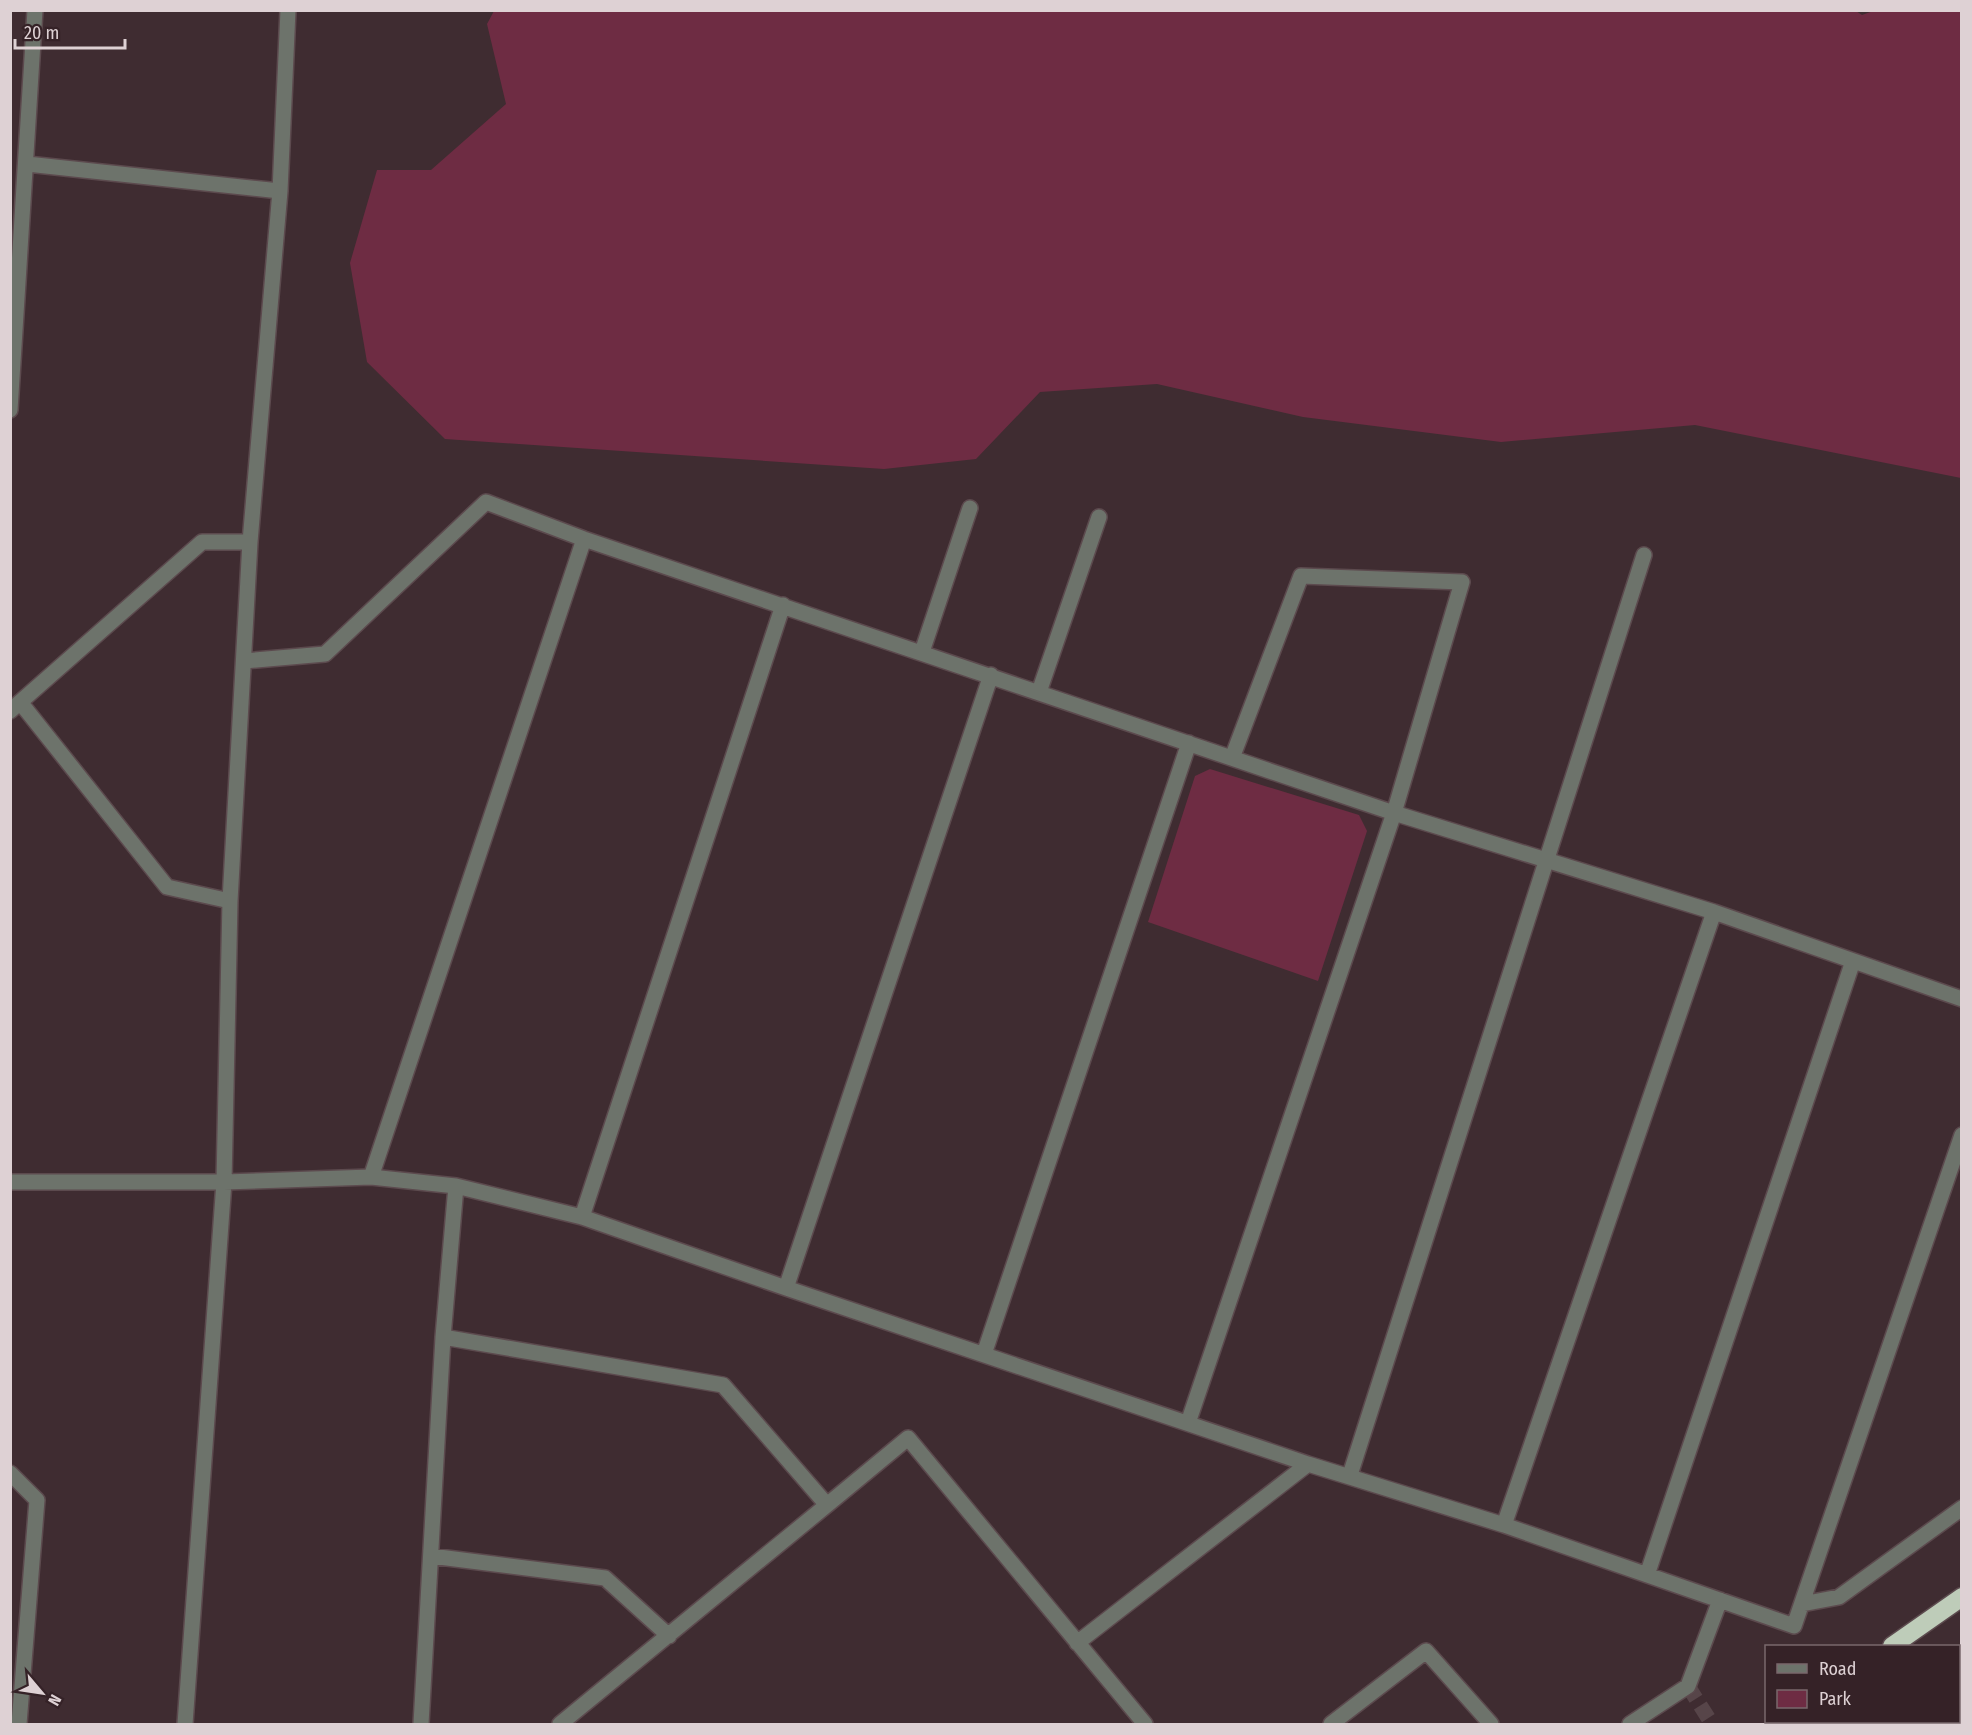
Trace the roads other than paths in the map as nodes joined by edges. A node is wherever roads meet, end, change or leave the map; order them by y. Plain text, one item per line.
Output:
1 (35, 10) edge
2 (288, 10) edge
3 (27, 164) junction
4 (280, 191) junction
5 (10, 410) edge
6 (970, 508) dead end
7 (1099, 517) dead end
8 (584, 539) junction
9 (250, 542) junction
10 (1644, 555) dead end
11 (783, 605) junction
12 (922, 652) junction
13 (244, 661) junction
14 (991, 675) junction
15 (1039, 692) junction
16 (15, 707) edge
17 (1189, 743) junction
18 (1232, 758) junction
19 (1394, 813) junction
20 (1547, 860) junction
21 (230, 901) junction
22 (1714, 912) junction
23 (1853, 961) junction
24 (1962, 999) edge
25 (1962, 1135) edge
26 (371, 1177) junction
27 (10, 1182) edge
28 (224, 1182) junction
29 (456, 1186) junction
30 (582, 1217) junction
31 (786, 1288) junction
32 (443, 1337) junction
33 (984, 1354) junction
34 (1188, 1423) junction
35 (1308, 1464) junction
36 (10, 1473) edge
37 (1350, 1475) junction
38 (827, 1505) junction
39 (1962, 1508) edge
40 (1504, 1525) junction
41 (431, 1556) junction
42 (1647, 1575) junction
43 (1962, 1597) edge
44 (1720, 1600) junction
45 (1802, 1604) junction
46 (669, 1636) junction
47 (1077, 1643) junction
48 (1895, 1645) edge
49 (19, 1725) edge
50 (185, 1725) edge
51 (421, 1725) edge
52 (560, 1725) edge
53 (1145, 1725) edge
54 (1331, 1725) edge
55 (1491, 1725) edge
56 (1630, 1725) edge

1 - 3 street
2 - 4 street
3 - 4 street
3 - 5 street
4 - 9 street
6 - 12 street
7 - 15 street
8 - 11 street
8 - 13 street
8 - 26 street
9 - 13 street
9 - 16 street
10 - 20 street
11 - 12 street
11 - 30 street
12 - 14 street
13 - 21 street
14 - 15 street
14 - 31 street
15 - 17 street
16 - 21 street
17 - 18 street
17 - 33 street
18 - 19 street
18 - 19 street
19 - 20 street
19 - 34 street
20 - 22 street
20 - 37 street
21 - 28 street
22 - 23 street
22 - 40 street
23 - 24 street
23 - 42 street
25 - 45 street
26 - 28 street
26 - 29 street
27 - 28 street
28 - 50 street
29 - 30 street
29 - 32 street
30 - 31 street
31 - 33 street
32 - 38 street
32 - 41 street
33 - 34 street
34 - 35 street
35 - 37 street
35 - 47 street
36 - 49 street
37 - 40 street
38 - 46 street
38 - 47 street
39 - 45 street
40 - 42 street
41 - 46 street
41 - 51 street
42 - 44 street
43 - 48 highway
44 - 45 street
44 - 56 street
46 - 52 street
47 - 53 street
54 - 55 street

